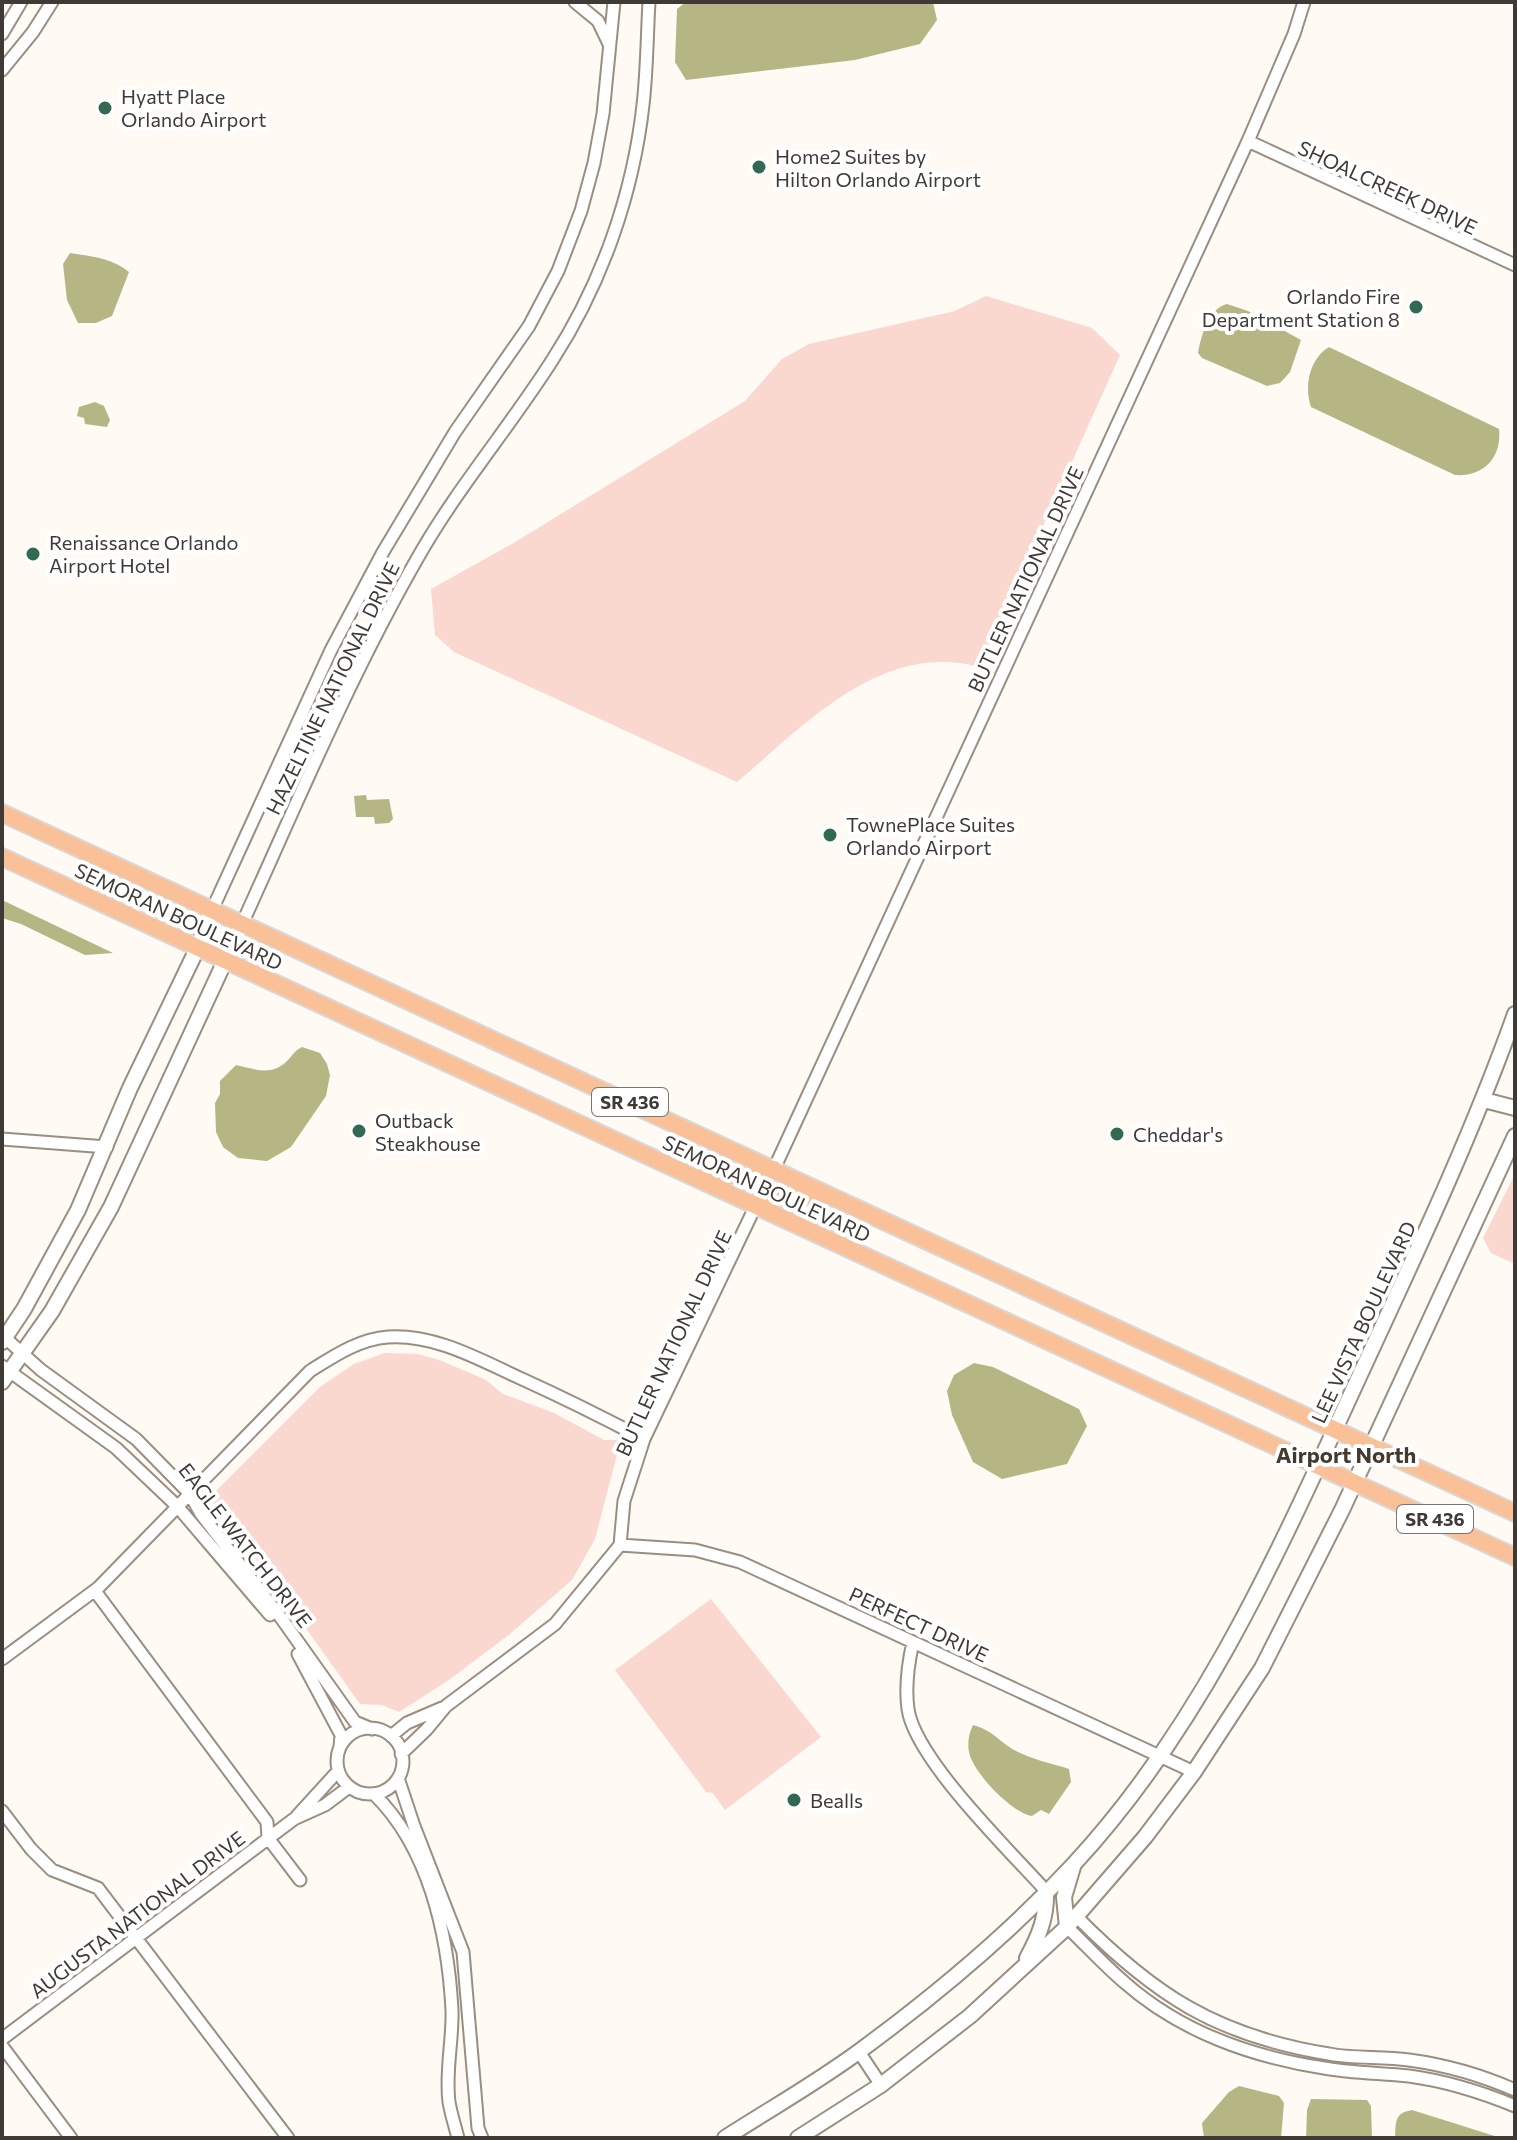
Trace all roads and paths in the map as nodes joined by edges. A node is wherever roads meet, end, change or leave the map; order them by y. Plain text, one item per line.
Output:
1 (21, 2) edge
2 (52, 2) edge
3 (575, 2) edge
4 (614, 2) edge
5 (649, 2) edge
6 (1304, 2) edge
7 (2, 34) edge
8 (609, 45) junction
9 (2, 70) edge
10 (1248, 141) junction
11 (1515, 265) edge
12 (2, 813) edge
13 (2, 857) edge
14 (212, 910) junction
15 (242, 924) junction
16 (198, 947) junction
17 (226, 960) junction
18 (1515, 1014) edge
19 (1484, 1100) junction
20 (1515, 1108) edge
21 (1515, 1136) edge
22 (2, 1139) edge
23 (107, 1147) junction
24 (774, 1169) junction
25 (698, 1177) junction
26 (834, 1197) junction
27 (756, 1205) junction
28 (3, 1338) edge
29 (24, 1353) junction
30 (5, 1373) edge
31 (1335, 1429) junction
32 (644, 1439) junction
33 (1371, 1446) junction
34 (1319, 1466) junction
35 (1355, 1482) junction
36 (190, 1494) junction
37 (177, 1506) junction
38 (1515, 1513) edge
39 (620, 1545) junction
40 (1515, 1557) edge
41 (95, 1591) junction
42 (913, 1642) junction
43 (2, 1659) edge
44 (446, 1706) junction
45 (372, 1729) junction
46 (391, 1736) junction
47 (340, 1747) junction
48 (401, 1754) junction
49 (1160, 1757) junction
50 (338, 1771) junction
51 (1194, 1772) junction
52 (398, 1778) junction
53 (349, 1787) junction
54 (374, 1794) junction
55 (2, 1811) edge
56 (294, 1819) junction
57 (268, 1838) junction
58 (1074, 1863) junction
59 (300, 1880) dead end
60 (1046, 1891) junction
61 (1071, 1921) junction
62 (136, 1937) junction
63 (1021, 1969) junction
64 (2, 2039) edge
65 (2, 2046) edge
66 (859, 2052) junction
67 (881, 2085) junction
68 (1515, 2090) edge
69 (1515, 2106) edge
70 (71, 2138) edge
71 (288, 2138) edge
72 (458, 2138) edge
73 (482, 2138) edge
74 (725, 2138) edge
75 (798, 2138) edge

1 - 7 street
2 - 9 street
3 - 8 street
4 - 8 street, HAZELTINE NATIONAL DRIVE
5 - 15 street, HAZELTINE NATIONAL DRIVE
6 - 10 street, BUTLER NATIONAL DRIVE
8 - 14 street, HAZELTINE NATIONAL DRIVE
10 - 11 street, SHOALCREEK DRIVE
10 - 24 street, BUTLER NATIONAL DRIVE
12 - 14 main road, SEMORAN BOULEVARD / SR 436
13 - 16 main road, SEMORAN BOULEVARD / SR 436
14 - 15 main road, SEMORAN BOULEVARD / SR 436
14 - 16 street, HAZELTINE NATIONAL DRIVE
15 - 17 street, HAZELTINE NATIONAL DRIVE
15 - 24 main road, SEMORAN BOULEVARD / SR 436
16 - 17 main road, SEMORAN BOULEVARD / SR 436
16 - 23 street, HAZELTINE NATIONAL DRIVE
17 - 25 main road, SEMORAN BOULEVARD / SR 436
17 - 29 street, HAZELTINE NATIONAL DRIVE
18 - 19 street, LEE VISTA BOULEVARD
19 - 20 street
19 - 31 street, LEE VISTA BOULEVARD
21 - 33 street
22 - 23 street
23 - 28 street, HAZELTINE NATIONAL DRIVE
24 - 25 main road
24 - 26 main road, SEMORAN BOULEVARD / SR 436
25 - 27 main road, SEMORAN BOULEVARD / SR 436
26 - 27 main road
26 - 31 main road, SEMORAN BOULEVARD / SR 436
27 - 32 street, BUTLER NATIONAL DRIVE
27 - 34 main road, SEMORAN BOULEVARD / SR 436
28 - 29 street, EAGLE WATCH DRIVE
29 - 30 street, HAZELTINE NATIONAL DRIVE
29 - 36 street, EAGLE WATCH DRIVE
30 - 37 street, EAGLE WATCH DRIVE
31 - 33 main road, SEMORAN BOULEVARD / SR 436
31 - 34 street, LEE VISTA BOULEVARD
32 - 36 street
32 - 39 street, BUTLER NATIONAL DRIVE
33 - 35 street
33 - 38 main road, SEMORAN BOULEVARD / SR 436
34 - 35 main road, SEMORAN BOULEVARD / SR 436
34 - 49 street, LEE VISTA BOULEVARD
35 - 40 main road, SEMORAN BOULEVARD / SR 436
35 - 51 street
36 - 37 street
36 - 45 street, EAGLE WATCH DRIVE
37 - 41 street
37 - 47 street, EAGLE WATCH DRIVE
39 - 42 street, PERFECT DRIVE
39 - 44 street
41 - 43 street
41 - 57 street
42 - 49 street, PERFECT DRIVE
42 - 60 street
44 - 46 street
44 - 48 street
45 - 46 street, EAGLE WATCH DRIVE
45 - 47 street
46 - 48 street
47 - 50 street, EAGLE WATCH DRIVE
48 - 52 street
49 - 51 street, PERFECT DRIVE
49 - 58 street, LEE VISTA BOULEVARD
50 - 53 street
50 - 56 street
51 - 61 street
52 - 54 street
52 - 73 street
53 - 54 street
53 - 56 street
54 - 72 street
55 - 62 street
56 - 57 street, AUGUSTA NATIONAL DRIVE
57 - 59 street
57 - 62 street, AUGUSTA NATIONAL DRIVE
58 - 60 street, LEE VISTA BOULEVARD
58 - 61 street
60 - 63 street
60 - 66 street, LEE VISTA BOULEVARD
61 - 63 street
61 - 68 street
61 - 69 street
62 - 64 street, AUGUSTA NATIONAL DRIVE
62 - 71 street
63 - 67 street
65 - 70 street
66 - 67 street
66 - 74 street, LEE VISTA BOULEVARD
67 - 75 street

